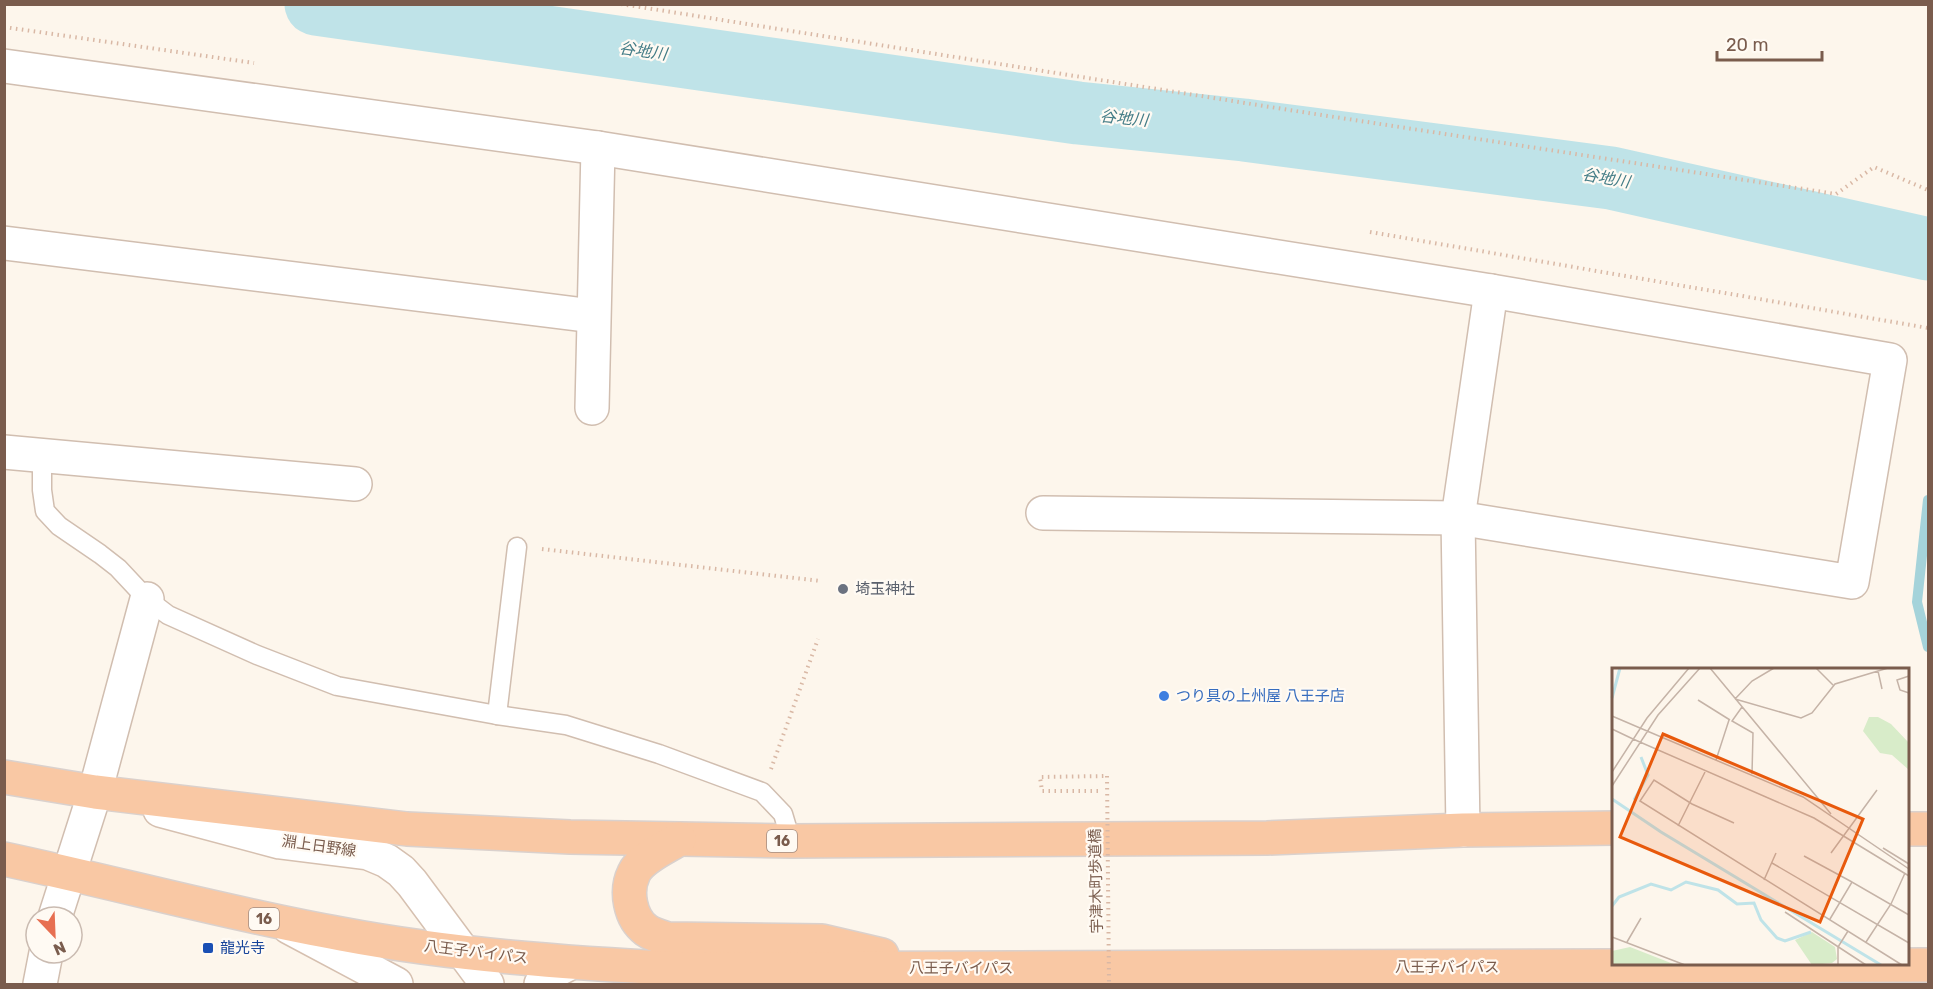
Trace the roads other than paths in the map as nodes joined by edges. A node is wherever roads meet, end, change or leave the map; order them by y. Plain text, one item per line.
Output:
1 (4, 66) edge
2 (598, 148) junction
3 (4, 243) edge
4 (1491, 291) junction
5 (593, 316) junction
6 (592, 408) dead end
7 (4, 452) edge
8 (42, 456) junction
9 (355, 484) dead end
10 (1042, 513) dead end
11 (1458, 518) junction
12 (517, 547) road end
13 (147, 598) junction
14 (497, 715) junction
15 (4, 777) edge
16 (95, 792) junction
17 (1612, 828) edge
18 (1909, 829) edge
19 (1929, 829) edge
20 (1463, 830) junction
21 (679, 839) junction
22 (791, 841) junction
23 (4, 860) edge
24 (69, 873) junction
25 (59, 905) edge
26 (280, 922) junction
27 (462, 950) junction
28 (570, 963) junction
29 (44, 965) edge
30 (1929, 965) edge
31 (936, 968) junction
32 (1071, 976) edge
33 (1411, 976) edge
34 (40, 984) edge
35 (396, 984) edge
36 (487, 984) edge
37 (541, 984) edge

1 - 2 street
2 - 4 street
2 - 5 street
3 - 5 street
4 - 11 street
4 - 11 street
5 - 6 street
7 - 8 street
8 - 9 street
8 - 13 lane
10 - 11 street
11 - 20 street
12 - 14 lane
13 - 14 lane
13 - 16 street
14 - 22 lane
15 - 16 highway, 16
16 - 21 highway, 16
16 - 24 street
16 - 27 street, 淵上日野線
17 - 20 highway, 16
18 - 19 highway
20 - 22 highway, 16
21 - 22 highway, 16
21 - 31 highway
23 - 24 highway, 八王子バイパス / 16
24 - 25 street
24 - 26 highway, 八王子バイパス / 16
26 - 27 highway, 八王子バイパス / 16
26 - 35 street
27 - 28 highway, 八王子バイパス / 16
27 - 36 street, 淵上日野線
28 - 31 highway, 八王子バイパス / 16
28 - 37 street
29 - 34 street
30 - 33 highway, 八王子バイパス / 16
31 - 32 highway, 八王子バイパス / 16
32 - 33 highway, 八王子バイパス / 16

